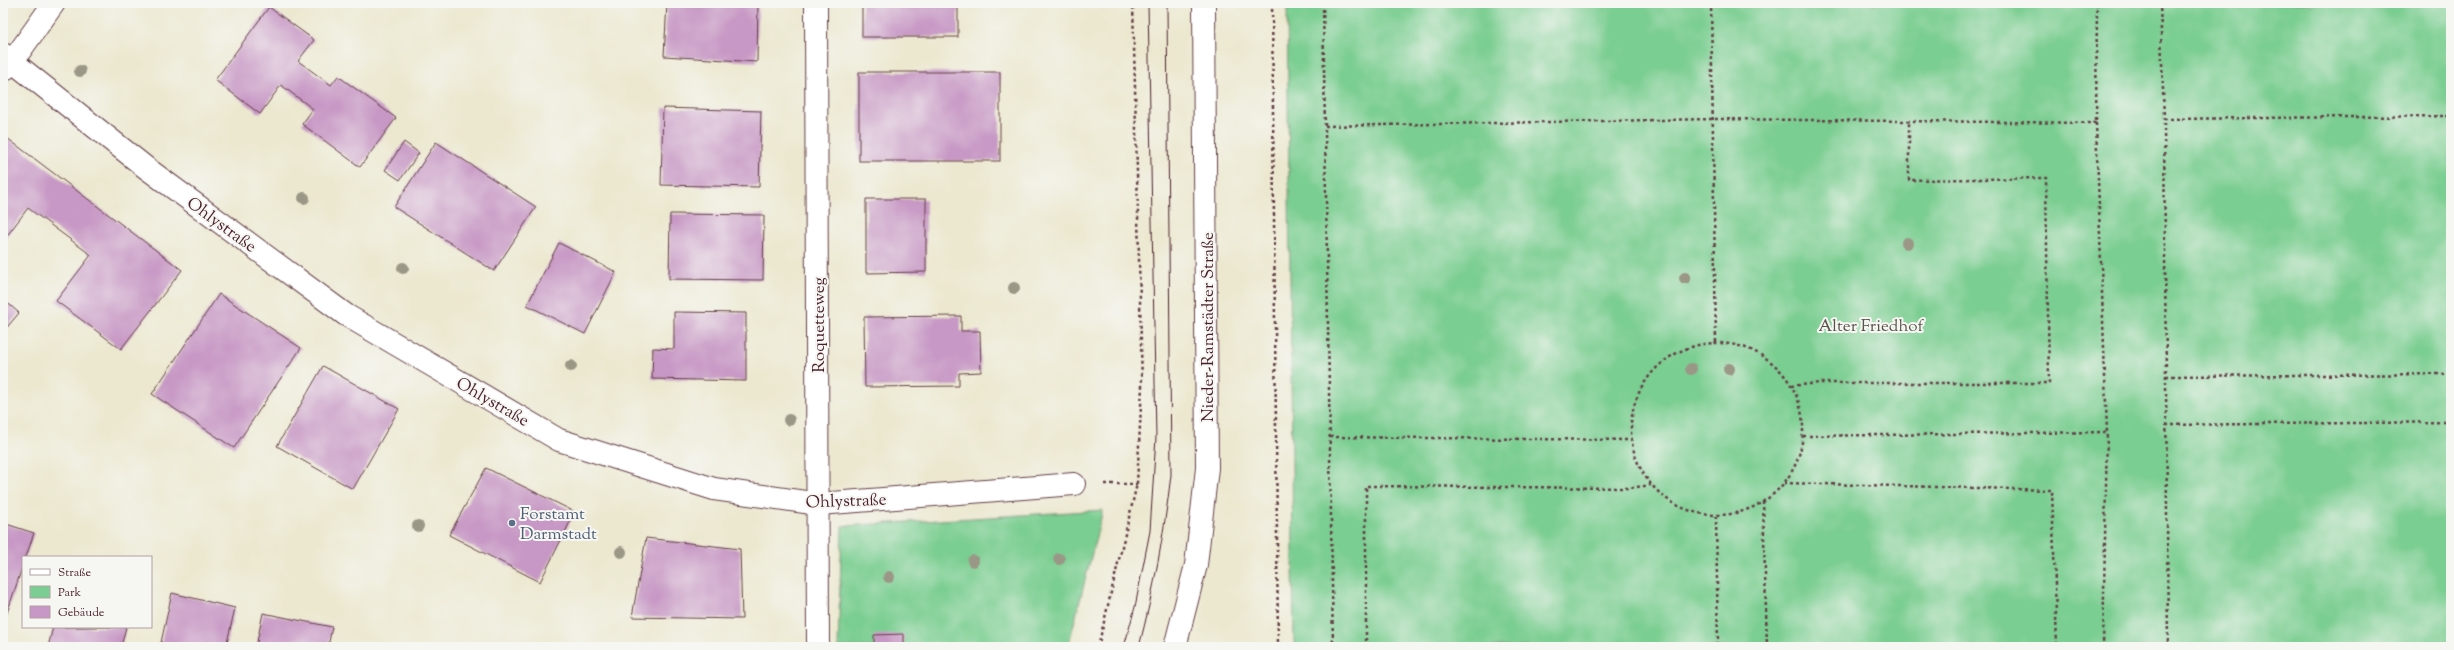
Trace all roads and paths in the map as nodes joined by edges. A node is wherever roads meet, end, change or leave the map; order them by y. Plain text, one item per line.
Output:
1 (54, 3) edge
2 (816, 3) edge
3 (1133, 3) edge
4 (1204, 3) edge
5 (1272, 3) edge
6 (1323, 3) edge
7 (1711, 3) edge
8 (2097, 3) edge
9 (2160, 3) edge
10 (6, 62) edge
11 (2451, 116) edge
12 (1712, 119) junction
13 (2164, 119) junction
14 (1909, 122) junction
15 (2096, 123) junction
16 (1325, 126) junction
17 (1716, 343) junction
18 (2451, 374) edge
19 (2166, 376) junction
20 (1791, 386) junction
21 (2451, 422) edge
22 (2166, 425) junction
23 (2107, 432) junction
24 (1803, 436) junction
25 (1330, 437) junction
26 (1631, 440) junction
27 (1784, 483) junction
28 (1074, 484) dead end
29 (1651, 485) junction
30 (1763, 501) junction
31 (818, 504) junction
32 (1716, 516) junction
33 (818, 647) edge
34 (1098, 647) edge
35 (1175, 647) edge
36 (1278, 647) edge
37 (1333, 647) edge
38 (1366, 647) edge
39 (1718, 647) edge
40 (1767, 647) edge
41 (2057, 647) edge
42 (2103, 647) edge
43 (2168, 647) edge

1 - 10 street
2 - 31 street, Roquetteweg
3 - 34 path
4 - 35 street, Nieder-Ramstädter Straße
5 - 36 path
6 - 16 path
7 - 12 path
8 - 15 path
9 - 13 path
10 - 31 street, Ohlystraße
11 - 13 path
12 - 14 path
12 - 16 path
12 - 17 path
13 - 19 path
14 - 15 path
14 - 20 path
15 - 23 path
16 - 25 path
17 - 20 path
17 - 26 path
18 - 19 path
19 - 22 path
20 - 24 path
21 - 22 path
22 - 43 path
23 - 24 path
23 - 42 path
24 - 27 path
25 - 26 path
25 - 37 path
26 - 29 path
27 - 30 path
27 - 41 path
28 - 31 street, Ohlystraße
29 - 32 path
29 - 38 path
30 - 32 path
30 - 40 path
31 - 33 street, Roquetteweg
32 - 39 path

